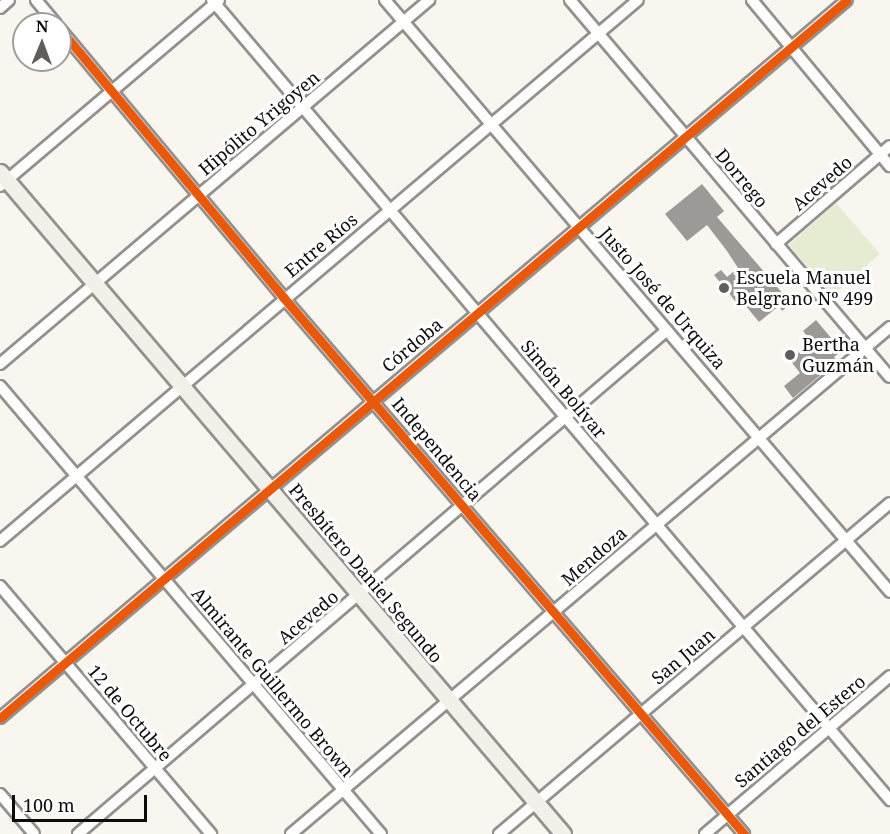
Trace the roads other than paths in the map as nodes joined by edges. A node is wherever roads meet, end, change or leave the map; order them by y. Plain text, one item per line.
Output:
1 (9, 0) edge
2 (36, 0) edge
3 (385, 0) edge
4 (429, 0) edge
5 (570, 0) edge
6 (638, 0) edge
7 (752, 0) edge
8 (847, 0) edge
9 (215, 1) edge
10 (0, 8) edge
11 (46, 12) edge
12 (403, 22) junction
13 (598, 33) junction
14 (72, 43) edge
15 (792, 46) junction
16 (112, 89) junction
17 (302, 107) junction
18 (493, 124) junction
19 (686, 136) junction
20 (890, 146) edge
21 (880, 154) junction
22 (890, 166) edge
23 (2, 179) edge
24 (201, 194) junction
25 (390, 209) junction
26 (579, 226) junction
27 (776, 244) junction
28 (94, 284) junction
29 (283, 297) junction
30 (477, 313) junction
31 (890, 327) edge
32 (668, 330) junction
33 (865, 348) junction
34 (0, 364) edge
35 (890, 377) edge
36 (182, 384) junction
37 (0, 386) edge
38 (373, 399) junction
39 (566, 417) junction
40 (759, 434) junction
41 (76, 476) junction
42 (270, 488) junction
43 (890, 503) edge
44 (462, 506) junction
45 (655, 525) junction
46 (846, 539) junction
47 (0, 541) edge
48 (163, 579) junction
49 (0, 586) edge
50 (890, 591) edge
51 (358, 596) junction
52 (554, 612) junction
53 (742, 627) junction
54 (65, 662) junction
55 (890, 676) edge
56 (253, 685) junction
57 (447, 700) junction
58 (641, 713) junction
59 (0, 718) edge
60 (829, 727) junction
61 (156, 768) junction
62 (343, 790) junction
63 (0, 794) edge
64 (890, 800) edge
65 (536, 802) junction
66 (728, 814) junction
67 (34, 834) edge
68 (78, 834) edge
69 (211, 834) edge
70 (291, 834) edge
71 (381, 834) edge
72 (499, 834) edge
73 (563, 834) edge
74 (705, 834) edge
75 (744, 834) edge

1 - 10 street
2 - 11 street
3 - 12 street, Justo José de Urquiza
4 - 12 street, Hipólito Yrigoyen
5 - 13 street, Dorrego
6 - 13 street, Entre Ríos
7 - 15 street
8 - 15 street, Córdoba
9 - 16 street
9 - 17 street, Simón Bolívar
12 - 17 street, Hipólito Yrigoyen
12 - 18 street, Justo José de Urquiza
13 - 18 street, Entre Ríos
13 - 19 street, Dorrego
14 - 16 street, Independencia
15 - 19 street, Córdoba
15 - 21 street
16 - 23 street
16 - 24 street, Independencia
17 - 24 street, Hipólito Yrigoyen
17 - 25 street, Simón Bolívar
18 - 25 street, Entre Ríos
18 - 26 street, Justo José de Urquiza
19 - 26 street, Córdoba
19 - 27 street, Dorrego
20 - 21 street, Acevedo
21 - 22 street
21 - 27 street, Acevedo
23 - 28 main road, Presbítero Daniel Segundo
24 - 28 street, Hipólito Yrigoyen
24 - 29 street, Independencia
25 - 29 street, Entre Ríos
25 - 30 street, Simón Bolívar
26 - 30 street, Córdoba
26 - 32 street, Justo José de Urquiza
27 - 33 street, Dorrego
28 - 34 street, Hipólito Yrigoyen
28 - 36 main road, Presbítero Daniel Segundo
29 - 36 street, Entre Ríos
29 - 38 street, Independencia
30 - 38 street, Córdoba
30 - 39 street, Simón Bolívar
31 - 33 street, Mendoza
32 - 39 street, Acevedo
32 - 40 street, Justo José de Urquiza
33 - 35 street, Dorrego
33 - 40 street, Mendoza
36 - 41 street, Entre Ríos
36 - 42 main road, Presbítero Daniel Segundo
37 - 41 street, Almirante Guillermo Brown
38 - 42 street, Córdoba
38 - 44 street, Independencia
39 - 44 street, Acevedo
39 - 45 street, Simón Bolívar
40 - 45 street, Mendoza
40 - 46 street, Justo José de Urquiza
41 - 47 street, Entre Ríos
41 - 48 street, Almirante Guillermo Brown
42 - 48 street, Córdoba
42 - 51 main road, Presbítero Daniel Segundo
43 - 46 street, San Juan
44 - 51 street, Acevedo
44 - 52 street, Independencia
45 - 52 street, Mendoza
45 - 53 street, Simón Bolívar
46 - 50 street, Justo José de Urquiza
46 - 53 street, San Juan
48 - 54 street, Córdoba
48 - 56 street, Almirante Guillermo Brown
49 - 54 street, 12 de Octubre
51 - 56 street, Acevedo
51 - 57 main road, Presbítero Daniel Segundo
52 - 57 street, Mendoza
52 - 58 street, Independencia
53 - 58 street, San Juan
53 - 60 street, Simón Bolívar
54 - 59 street, Córdoba
54 - 61 street, 12 de Octubre
55 - 60 street, Santiago del Estero
56 - 61 street, Acevedo
56 - 62 street, Almirante Guillermo Brown
57 - 62 street, Mendoza
57 - 65 main road, Presbítero Daniel Segundo
58 - 65 street, San Juan
58 - 66 street, Independencia
60 - 64 street, Simón Bolívar
60 - 66 street, Santiago del Estero
61 - 68 street, Acevedo
61 - 69 street, 12 de Octubre
62 - 70 street, Mendoza
62 - 71 street, Almirante Guillermo Brown
63 - 67 street
65 - 72 street, San Juan
65 - 73 main road, Presbítero Daniel Segundo
66 - 74 street, Santiago del Estero
66 - 75 street, Independencia

